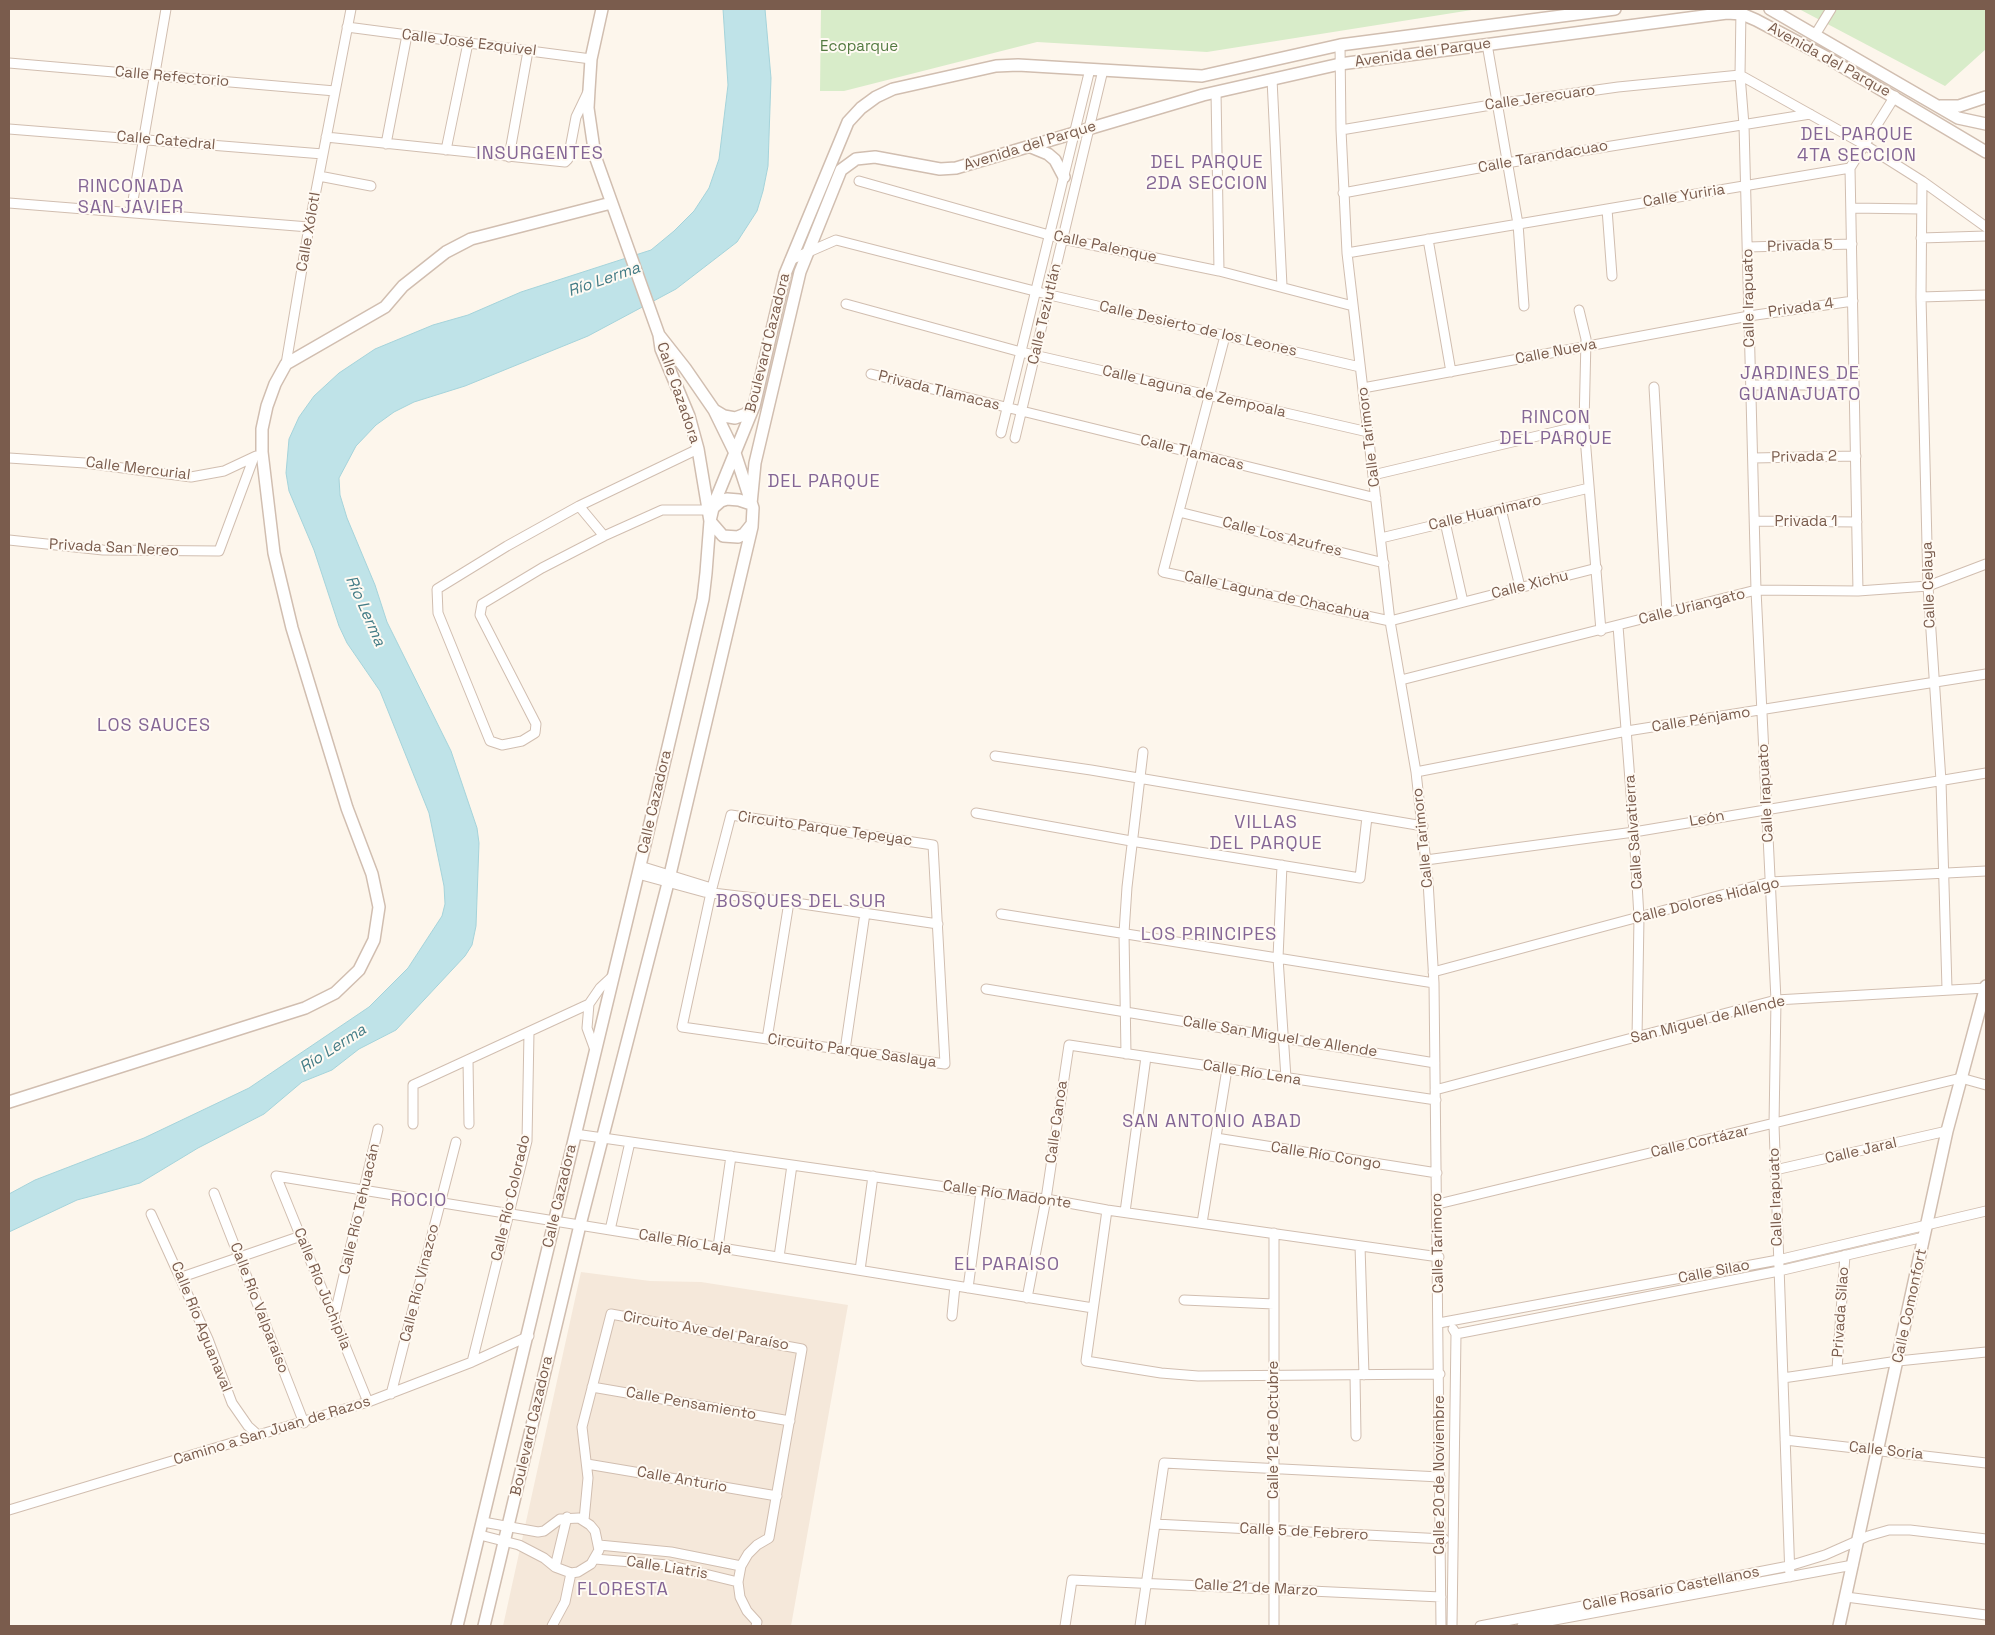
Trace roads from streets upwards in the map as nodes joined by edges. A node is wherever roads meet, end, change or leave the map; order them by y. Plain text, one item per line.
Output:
1 (166, 9) edge
2 (351, 9) edge
3 (602, 9) edge
4 (1615, 9) edge
5 (1770, 9) edge
6 (1831, 9) edge
7 (1742, 11) edge
8 (347, 27) junction
9 (407, 35) junction
10 (1815, 35) junction
11 (468, 43) junction
12 (1487, 44) junction
13 (1340, 45) junction
14 (528, 51) junction
15 (591, 59) junction
16 (9, 62) edge
17 (1340, 64) junction
18 (1090, 69) junction
19 (1104, 70) junction
20 (155, 75) junction
21 (1740, 75) junction
22 (1272, 80) junction
23 (335, 90) junction
24 (589, 90) junction
25 (1216, 92) junction
26 (1895, 96) junction
27 (1986, 97) edge
28 (1497, 104) junction
29 (1936, 105) junction
30 (1810, 114) junction
31 (1986, 124) edge
32 (1744, 125) junction
33 (1090, 128) junction
34 (9, 129) edge
35 (1341, 130) junction
36 (1074, 134) junction
37 (326, 137) junction
38 (143, 140) junction
39 (386, 144) junction
40 (1865, 145) junction
41 (1031, 147) junction
42 (446, 150) junction
43 (1986, 152) edge
44 (323, 154) junction
45 (509, 157) junction
46 (1506, 163) junction
47 (836, 167) junction
48 (1850, 168) junction
49 (318, 176) junction
50 (1064, 177) junction
51 (859, 181) dead end
52 (1922, 181) junction
53 (371, 186) dead end
54 (1746, 186) junction
55 (1343, 193) junction
56 (9, 202) edge
57 (611, 203) junction
58 (1851, 208) junction
59 (1608, 209) junction
60 (1921, 209) junction
61 (130, 212) junction
62 (1518, 224) junction
63 (309, 227) junction
64 (1986, 227) edge
65 (1049, 236) junction
66 (1986, 236) edge
67 (1921, 238) junction
68 (1428, 239) junction
69 (1063, 240) junction
70 (1852, 244) junction
71 (1748, 247) junction
72 (807, 253) junction
73 (1347, 253) junction
74 (790, 260) junction
75 (1219, 271) junction
76 (1612, 276) dead end
77 (1282, 286) junction
78 (1036, 291) junction
79 (1050, 295) junction
80 (1986, 295) edge
81 (1921, 297) junction
82 (1853, 301) junction
83 (846, 304) dead end
84 (1353, 306) junction
85 (1524, 306) dead end
86 (1579, 310) dead end
87 (1749, 316) junction
88 (658, 335) junction
89 (1225, 336) junction
90 (1586, 346) junction
91 (1021, 352) junction
92 (1035, 355) junction
93 (286, 364) junction
94 (1360, 367) junction
95 (1451, 372) junction
96 (871, 374) dead end
97 (1751, 385) junction
98 (1854, 385) junction
99 (1363, 388) junction
100 (1654, 388) dead end
101 (1210, 395) junction
102 (754, 406) junction
103 (1007, 408) junction
104 (714, 410) junction
105 (1022, 412) junction
106 (1584, 425) junction
107 (1368, 432) junction
108 (1001, 433) dead end
109 (1015, 438) dead end
110 (698, 449) junction
111 (735, 452) junction
112 (258, 454) junction
113 (1194, 454) junction
114 (1856, 456) junction
115 (9, 458) edge
116 (1753, 458) junction
117 (1373, 475) junction
118 (1589, 488) junction
119 (1376, 498) junction
120 (751, 504) junction
121 (579, 506) junction
122 (1501, 509) junction
123 (1179, 512) junction
124 (710, 514) junction
125 (753, 521) junction
126 (1445, 522) junction
127 (1755, 522) junction
128 (1857, 522) junction
129 (604, 536) junction
130 (1381, 538) junction
131 (9, 540) edge
132 (1384, 563) junction
133 (1986, 564) edge
134 (1597, 568) junction
135 (1928, 586) junction
136 (1520, 587) junction
137 (1756, 590) junction
138 (1858, 591) junction
139 (1463, 602) junction
140 (1667, 613) junction
141 (1390, 621) junction
142 (1618, 626) junction
143 (1601, 630) junction
144 (1986, 674) edge
145 (1402, 680) junction
146 (1933, 682) junction
147 (1762, 710) junction
148 (1627, 731) junction
149 (1143, 752) dead end
150 (995, 756) dead end
151 (1416, 772) junction
152 (1986, 773) edge
153 (1139, 778) junction
154 (1941, 781) junction
155 (1767, 809) junction
156 (976, 813) dead end
157 (1368, 817) junction
158 (1423, 826) junction
159 (1634, 832) junction
160 (1131, 841) junction
161 (934, 845) joint
162 (1426, 860) junction
163 (1282, 865) junction
164 (639, 870) junction
165 (1986, 871) edge
166 (1944, 874) junction
167 (669, 880) junction
168 (1770, 882) junction
169 (714, 891) junction
170 (789, 902) junction
171 (865, 913) junction
172 (1001, 914) dead end
173 (1639, 917) junction
174 (938, 924) junction
175 (1124, 933) junction
176 (1278, 958) junction
177 (1433, 972) junction
178 (614, 975) junction
179 (1434, 983) junction
180 (1986, 987) edge
181 (986, 988) dead end
182 (1947, 989) junction
183 (1776, 1000) junction
184 (589, 1004) junction
185 (1124, 1012) junction
186 (1983, 1013) edge
187 (529, 1032) junction
188 (1282, 1038) junction
189 (1637, 1038) junction
190 (767, 1039) junction
191 (1068, 1045) joint
192 (595, 1050) junction
193 (845, 1050) junction
194 (1126, 1054) junction
195 (1146, 1057) junction
196 (468, 1060) junction
197 (1435, 1063) junction
198 (1227, 1069) junction
199 (1286, 1078) junction
200 (1961, 1078) junction
201 (1986, 1085) edge
202 (1435, 1090) junction
203 (1436, 1100) junction
204 (9, 1102) edge
205 (414, 1124) dead end
206 (469, 1124) dead end
207 (1774, 1125) junction
208 (378, 1129) dead end
209 (1946, 1132) junction
210 (575, 1134) junction
211 (602, 1138) junction
212 (1216, 1138) junction
213 (456, 1142) dead end
214 (630, 1142) junction
215 (731, 1156) junction
216 (792, 1165) junction
217 (1775, 1170) junction
218 (1437, 1173) junction
219 (276, 1176) joint
220 (873, 1176) junction
221 (364, 1190) junction
222 (981, 1192) junction
223 (214, 1193) dead end
224 (1046, 1199) junction
225 (440, 1202) junction
226 (1438, 1204) junction
227 (1107, 1210) junction
228 (1986, 1211) edge
229 (1125, 1212) junction
230 (509, 1213) junction
231 (151, 1214) dead end
232 (554, 1221) junction
233 (1202, 1223) junction
234 (580, 1225) junction
235 (1927, 1225) junction
236 (610, 1230) junction
237 (1274, 1234) junction
238 (301, 1236) junction
239 (1924, 1237) junction
240 (1360, 1246) junction
241 (718, 1247) junction
242 (1845, 1255) junction
243 (779, 1257) junction
244 (1439, 1257) junction
245 (239, 1258) junction
246 (1778, 1260) junction
247 (860, 1270) junction
248 (1779, 1271) junction
249 (182, 1277) junction
250 (955, 1286) junction
251 (968, 1288) junction
252 (1027, 1298) junction
253 (1184, 1300) dead end
254 (1274, 1304) junction
255 (1093, 1308) junction
256 (952, 1316) dead end
257 (334, 1318) junction
258 (1439, 1323) junction
259 (1456, 1334) junction
260 (529, 1336) junction
261 (1986, 1352) edge
262 (1898, 1361) junction
263 (472, 1362) junction
264 (1837, 1369) junction
265 (1440, 1374) junction
266 (1359, 1375) junction
267 (1274, 1376) junction
268 (1782, 1378) junction
269 (592, 1388) junction
270 (391, 1394) junction
271 (368, 1402) junction
272 (790, 1421) junction
273 (304, 1423) junction
274 (258, 1435) junction
275 (1356, 1436) dead end
276 (1785, 1440) junction
277 (1879, 1450) junction
278 (1986, 1463) edge
279 (587, 1464) junction
280 (1274, 1469) junction
281 (1440, 1477) junction
282 (777, 1496) junction
283 (9, 1510) edge
284 (567, 1517) junction
285 (584, 1520) junction
286 (483, 1522) junction
287 (1155, 1524) junction
288 (508, 1528) junction
289 (1274, 1530) junction
290 (480, 1535) junction
291 (1440, 1539) junction
292 (1453, 1539) junction
293 (1986, 1539) edge
294 (1859, 1540) junction
295 (504, 1542) junction
296 (599, 1545) junction
297 (596, 1559) junction
298 (1853, 1565) junction
299 (741, 1566) junction
300 (1789, 1566) junction
301 (555, 1568) junction
302 (571, 1573) junction
303 (1790, 1577) junction
304 (738, 1582) junction
305 (1146, 1583) junction
306 (1274, 1589) junction
307 (1441, 1597) junction
308 (1846, 1597) junction
309 (1986, 1615) edge
310 (457, 1626) edge
311 (484, 1626) edge
312 (552, 1626) edge
313 (756, 1626) edge
314 (1066, 1626) edge
315 (1140, 1626) edge
316 (1274, 1626) edge
317 (1441, 1626) edge
318 (1452, 1626) edge
319 (1480, 1626) edge
320 (1522, 1626) edge
321 (1839, 1626) edge

1 - 20 street
2 - 8 street, Calle Xólotl
3 - 15 street
4 - 13 street, Avenida del Parque
5 - 10 street, Avenida del Parque
6 - 10 street
7 - 12 street, Avenida del Parque
7 - 21 street, Calle Irapuato
7 - 26 street, Avenida del Parque
8 - 9 street, Calle José Ezquivel
8 - 23 street, Calle Xólotl
9 - 11 street, Calle José Ezquivel
9 - 39 street
10 - 29 street, Avenida del Parque
11 - 14 street, Calle José Ezquivel
11 - 42 street
12 - 17 street, Avenida del Parque
12 - 28 street
13 - 17 street, Calle Tarimoro
13 - 19 street, Avenida del Parque
14 - 15 street, Calle José Ezquivel
14 - 45 street
15 - 24 street
16 - 20 street, Calle Refectorio
17 - 22 street, Avenida del Parque
17 - 35 street, Calle Tarimoro
18 - 19 street, Avenida del Parque
18 - 36 street, Calle Teziutlán
18 - 47 street, Avenida del Parque
19 - 33 street, Calle Teziutlán
20 - 23 street, Calle Refectorio
20 - 38 street
21 - 28 street, Calle Jerecuaro
21 - 30 street
21 - 32 street, Calle Irapuato
22 - 25 street, Avenida del Parque
22 - 77 street
23 - 37 street, Calle Xólotl
24 - 45 street
24 - 57 street
25 - 33 street, Avenida del Parque
25 - 75 street
26 - 40 street
26 - 43 street, Avenida del Parque
27 - 29 street
28 - 35 street, Calle Jerecuaro
28 - 46 street
29 - 31 street, Avenida del Parque
30 - 32 street, Calle Tarandacuao
30 - 40 street
32 - 46 street, Calle Tarandacuao
32 - 54 street, Calle Irapuato
33 - 36 street, Avenida del Parque
33 - 69 street, Calle Teziutlán
34 - 38 street, Calle Catedral
35 - 55 street, Calle Tarimoro
36 - 41 street, Avenida del Parque
36 - 50 street, Calle Teziutlán
37 - 39 street
37 - 44 street, Calle Xólotl
38 - 44 street, Calle Catedral
38 - 61 street
39 - 42 street
40 - 48 street
40 - 52 street
41 - 47 street, Avenida del Parque
41 - 50 street
42 - 45 street
44 - 49 street, Calle Xólotl
46 - 55 street, Calle Tarandacuao
46 - 62 street
47 - 72 street, Boulevard Cazadora
47 - 74 street, Boulevard Cazadora
48 - 54 street, Calle Yuriria
48 - 58 street
49 - 53 street
49 - 63 street, Calle Xólotl
50 - 65 street, Calle Teziutlán
51 - 65 street, Calle Palenque
52 - 60 street, Calle Celaya
52 - 64 street
54 - 59 street, Calle Yuriria
54 - 71 street, Calle Irapuato
55 - 73 street, Calle Tarimoro
56 - 61 street
57 - 88 street
57 - 93 street
58 - 60 street
58 - 70 street
59 - 62 street, Calle Yuriria
59 - 76 street
60 - 67 street, Calle Celaya
61 - 63 street
62 - 68 street, Calle Yuriria
62 - 85 street
63 - 93 street, Calle Xólotl
65 - 69 street, Calle Palenque
65 - 78 street, Calle Teziutlán
66 - 67 street
67 - 81 street, Calle Celaya
68 - 73 street, Calle Yuriria
68 - 95 street
69 - 75 street, Calle Palenque
69 - 79 street, Calle Teziutlán
70 - 71 street, Privada 5
70 - 82 street
71 - 87 street, Calle Irapuato
72 - 74 street, Calle Desierto de los Leones
72 - 78 street, Calle Desierto de los Leones
72 - 120 street, Boulevard Cazadora
73 - 84 street, Calle Tarimoro
74 - 102 street, Boulevard Cazadora
75 - 77 street, Calle Palenque
77 - 84 street, Calle Palenque
78 - 79 street, Calle Desierto de los Leones
78 - 91 street, Calle Teziutlán
79 - 89 street, Calle Desierto de los Leones
79 - 92 street, Calle Teziutlán
80 - 81 street
81 - 135 street, Calle Celaya
82 - 87 street, Privada 4
82 - 98 street
83 - 91 street, Calle Laguna de Zempoala
84 - 94 street, Calle Tarimoro
86 - 90 street
87 - 90 street, Calle Nueva
87 - 97 street, Calle Irapuato
88 - 104 street, Calle Cazadora
88 - 110 street, Calle Cazadora
89 - 94 street, Calle Desierto de los Leones
89 - 101 street
90 - 95 street, Calle Nueva
90 - 106 street
91 - 92 street, Calle Laguna de Zempoala
91 - 103 street, Calle Teziutlán
92 - 101 street, Calle Laguna de Zempoala
92 - 105 street, Calle Teziutlán
93 - 112 street, Calle Xólotl
94 - 99 street, Calle Tarimoro
95 - 99 street, Calle Nueva
96 - 103 street, Privada Tlamacas
97 - 98 street
97 - 116 street, Calle Irapuato
98 - 114 street
99 - 107 street, Calle Tarimoro
100 - 140 street
101 - 107 street, Calle Laguna de Zempoala
101 - 113 street
102 - 104 street
102 - 111 street, Boulevard Cazadora
103 - 105 street, Calle Tlamacas
103 - 108 street, Calle Teziutlán
104 - 111 street, Calle Cazadora
105 - 109 street, Calle Teziutlán
105 - 113 street, Calle Tlamacas
106 - 117 street
106 - 118 street
107 - 117 street, Calle Tarimoro
110 - 121 street
110 - 124 street, Calle Cazadora
111 - 120 street, Calle Cazadora
111 - 124 street, Boulevard Cazadora
112 - 115 street, Calle Mercurial
112 - 131 street, Privada San Nereo
112 - 204 street, Calle Xólotl
113 - 119 street, Calle Tlamacas
113 - 123 street
114 - 116 street, Privada 2
114 - 128 street
116 - 127 street, Calle Irapuato
117 - 119 street, Calle Tarimoro
118 - 122 street, Calle Huanimaro
118 - 134 street
119 - 130 street, Calle Tarimoro
120 - 124 street
120 - 125 street, Calle Cazadora
121 - 129 street
121 - 129 street
122 - 126 street, Calle Huanimaro
122 - 136 street
123 - 132 street, Calle Los Azufres
123 - 141 street, Calle Laguna de Chacahua
124 - 125 street
124 - 129 street
124 - 164 street, Calle Cazadora
125 - 167 street, Calle Cazadora
126 - 130 street, Calle Huanimaro
126 - 139 street
127 - 128 street, Privada 1
127 - 137 street, Calle Irapuato
128 - 138 street
130 - 132 street, Calle Tarimoro
132 - 141 street, Calle Tarimoro
133 - 135 street, Calle Uriangato
134 - 136 street, Calle Xichu
134 - 143 street
135 - 138 street, Calle Uriangato
135 - 146 street, Calle Celaya
136 - 139 street, Calle Xichu
137 - 138 street, Calle Uriangato
137 - 140 street, Calle Uriangato
137 - 147 street, Calle Irapuato
139 - 141 street, Calle Xichu
140 - 142 street, Calle Uriangato
141 - 145 street, Calle Tarimoro
142 - 143 street, Calle Uriangato
142 - 148 street, Calle Salvatierra
143 - 145 street, Calle Uriangato
144 - 146 street, Calle Pénjamo
145 - 151 street, Calle Tarimoro
146 - 147 street, Calle Pénjamo
146 - 154 street, Calle Celaya
147 - 148 street, Calle Pénjamo
147 - 155 street, Calle Irapuato
148 - 151 street, Calle Pénjamo
148 - 159 street, Calle Salvatierra
149 - 153 street
150 - 153 street
151 - 158 street, Calle Tarimoro
152 - 154 street, León
153 - 157 street
153 - 160 street
154 - 155 street, León
154 - 166 street, Calle Celaya
155 - 159 street, León
155 - 168 street, Calle Irapuato
156 - 160 street
157 - 158 street
157 - 163 street
158 - 162 street, Calle Tarimoro
159 - 162 street, León
159 - 173 street, Calle Salvatierra
160 - 163 street
160 - 175 street
161 - 169 street, Circuito Parque Tepeyac
161 - 174 street, Circuito Parque Saslaya
162 - 177 street, Calle Tarimoro
163 - 176 street
164 - 167 street
164 - 178 street, Calle Cazadora
165 - 166 street, Calle Dolores Hidalgo
166 - 168 street, Calle Dolores Hidalgo
166 - 182 street, Calle Celaya
167 - 169 street
167 - 211 street, Calle Cazadora
168 - 173 street, Calle Dolores Hidalgo
168 - 183 street, Calle Irapuato
169 - 170 street
169 - 190 street, Circuito Parque Saslaya
170 - 171 street
170 - 190 street
171 - 174 street
171 - 193 street
172 - 175 street
173 - 177 street, Calle Dolores Hidalgo
173 - 189 street, Calle Salvatierra
174 - 193 street, Circuito Parque Saslaya
175 - 176 street
175 - 185 street
176 - 179 street
176 - 188 street
177 - 179 street, Calle Tarimoro
178 - 184 street
178 - 192 street, Calle Cazadora
179 - 197 street, Calle Tarimoro
180 - 182 street, San Miguel de Allende
180 - 186 street, Calle Comonfort
181 - 185 street, Calle San Miguel de Allende
182 - 183 street, San Miguel de Allende
183 - 189 street, San Miguel de Allende
183 - 207 street, Calle Irapuato
184 - 187 street
184 - 192 street
185 - 188 street, Calle San Miguel de Allende
185 - 194 street
186 - 200 street, Calle Comonfort
187 - 196 street
187 - 230 street, Calle Río Colorado
188 - 197 street, Calle San Miguel de Allende
188 - 199 street
189 - 202 street, San Miguel de Allende
190 - 193 street, Circuito Parque Saslaya
191 - 194 street, Calle Río Lena
191 - 224 street, Calle Canoa
192 - 210 street, Calle Cazadora
194 - 195 street, Calle Río Lena
195 - 198 street, Calle Río Lena
195 - 229 street
196 - 205 street
196 - 206 street
197 - 202 street, Calle Tarimoro
198 - 199 street, Calle Río Lena
198 - 212 street
199 - 203 street, Calle Río Lena
200 - 201 street
200 - 207 street, Calle Cortázar
200 - 209 street, Calle Comonfort
202 - 203 street, Calle Tarimoro
203 - 218 street, Calle Tarimoro
207 - 217 street, Calle Irapuato
207 - 226 street, Calle Cortázar
208 - 221 street, Calle Río Tehuacán
209 - 217 street, Calle Jaral
209 - 235 street, Calle Comonfort
210 - 211 street, Calle Río Madonte
210 - 232 street, Calle Cazadora
211 - 214 street, Calle Río Madonte
211 - 234 street, Calle Cazadora
212 - 218 street, Calle Río Congo
212 - 233 street
213 - 225 street, Calle Río Vinazco
214 - 215 street, Calle Río Madonte
214 - 236 street
215 - 216 street, Calle Río Madonte
215 - 241 street
216 - 220 street, Calle Río Madonte
216 - 243 street
217 - 246 street, Calle Irapuato
218 - 226 street, Calle Tarimoro
219 - 221 street, Calle Río Laja
219 - 238 street, Calle Río Juchipila
220 - 222 street, Calle Río Madonte
220 - 247 street
221 - 225 street, Calle Río Laja
221 - 257 street, Calle Río Tehuacán
222 - 224 street, Calle Río Madonte
222 - 251 street
223 - 245 street, Calle Río Valparaíso
224 - 227 street, Calle Río Madonte
224 - 252 street, Calle Canoa
225 - 230 street, Calle Río Laja
225 - 270 street, Calle Río Vinazco
226 - 244 street, Calle Tarimoro
227 - 229 street, Calle Río Madonte
227 - 255 street
228 - 235 street, Calle Silao
229 - 233 street, Calle Río Madonte
230 - 232 street, Calle Río Laja
230 - 263 street, Calle Río Colorado
231 - 249 street, Calle Río Aguanaval
232 - 234 street, Calle Río Laja
232 - 260 street, Calle Cazadora
233 - 237 street, Calle Río Madonte
234 - 236 street, Calle Río Laja
234 - 288 street, Boulevard Cazadora
235 - 239 street, Calle Comonfort
235 - 246 street, Calle Silao
236 - 241 street, Calle Río Laja
237 - 240 street, Calle Río Madonte
237 - 254 street, Calle 12 de Octubre
238 - 245 street
238 - 257 street, Calle Río Juchipila
239 - 242 street, Calle Silao
239 - 262 street, Calle Comonfort
240 - 244 street, Calle Río Madonte
240 - 266 street
241 - 243 street, Calle Río Laja
242 - 248 street, Calle Silao
242 - 264 street, Privada Silao
243 - 247 street, Calle Río Laja
244 - 258 street, Calle Tarimoro
245 - 249 street
245 - 273 street, Calle Río Valparaíso
246 - 248 street, Calle Irapuato
246 - 258 street, Calle Silao
247 - 250 street, Calle Río Laja
248 - 259 street, Calle Silao
248 - 268 street, Calle Irapuato
249 - 274 street, Calle Río Aguanaval
250 - 251 street, Calle Río Laja
250 - 256 street
251 - 252 street, Calle Río Laja
252 - 255 street, Calle Río Laja
253 - 254 street
254 - 267 street, Calle 12 de Octubre
255 - 267 street
257 - 271 street, Calle Río Juchipila
258 - 259 street
258 - 265 street, Calle 20 de Noviembre
259 - 292 street
260 - 263 street, Camino a San Juan de Razos
260 - 286 street, Boulevard Cazadora
261 - 262 street
262 - 264 street
262 - 277 street, Calle Comonfort
263 - 270 street, Camino a San Juan de Razos
264 - 268 street
265 - 266 street
265 - 281 street, Calle 20 de Noviembre
266 - 267 street
266 - 275 street
267 - 280 street, Calle 12 de Octubre
268 - 276 street, Calle Irapuato
269 - 272 street, Calle Pensamiento
269 - 272 street, Circuito Ave del Paraíso
269 - 279 street, Circuito Ave del Paraíso
270 - 271 street, Camino a San Juan de Razos
271 - 273 street, Camino a San Juan de Razos
272 - 282 street, Circuito Ave del Paraíso
273 - 274 street, Camino a San Juan de Razos
274 - 283 street, Camino a San Juan de Razos
276 - 277 street, Calle Soria
276 - 300 street, Calle Irapuato
277 - 278 street, Calle Soria
277 - 294 street, Calle Comonfort
279 - 282 street, Calle Anturio
279 - 285 street, Circuito Ave del Paraíso
280 - 281 street
280 - 287 street
280 - 289 street, Calle 12 de Octubre
281 - 291 street, Calle 20 de Noviembre
282 - 299 street, Circuito Ave del Paraíso
284 - 285 street
284 - 288 street
284 - 301 street
285 - 296 street
286 - 288 street
286 - 290 street, Boulevard Cazadora
287 - 289 street, Calle 5 de Febrero
287 - 305 street
288 - 295 street, Boulevard Cazadora
289 - 291 street, Calle 5 de Febrero
289 - 306 street, Calle 12 de Octubre
290 - 295 street
290 - 310 street, Boulevard Cazadora
291 - 292 street, Calle 5 de Febrero
291 - 307 street, Calle 20 de Noviembre
292 - 318 street
293 - 294 street, Calle Rosario Castellanos
294 - 298 street, Calle Comonfort
294 - 300 street, Calle Rosario Castellanos
295 - 301 street
295 - 311 street, Boulevard Cazadora
296 - 297 street
296 - 299 street, Calle Liatris
297 - 302 street
297 - 304 street, Calle Liatris
298 - 303 street, Calle Rosario Castellanos
298 - 308 street, Calle Comonfort
299 - 304 street, Circuito Ave del Paraíso
300 - 303 street, Calle Irapuato
300 - 319 street, Calle Rosario Castellanos
301 - 302 street
302 - 312 street
303 - 320 street, Calle Rosario Castellanos
304 - 313 street, Circuito Ave del Paraíso
305 - 306 street, Calle 21 de Marzo
305 - 314 street, Calle 21 de Marzo
305 - 315 street
306 - 307 street, Calle 21 de Marzo
306 - 316 street, Calle 12 de Octubre
307 - 317 street, Calle 20 de Noviembre
308 - 309 street
308 - 321 street, Calle Comonfort

